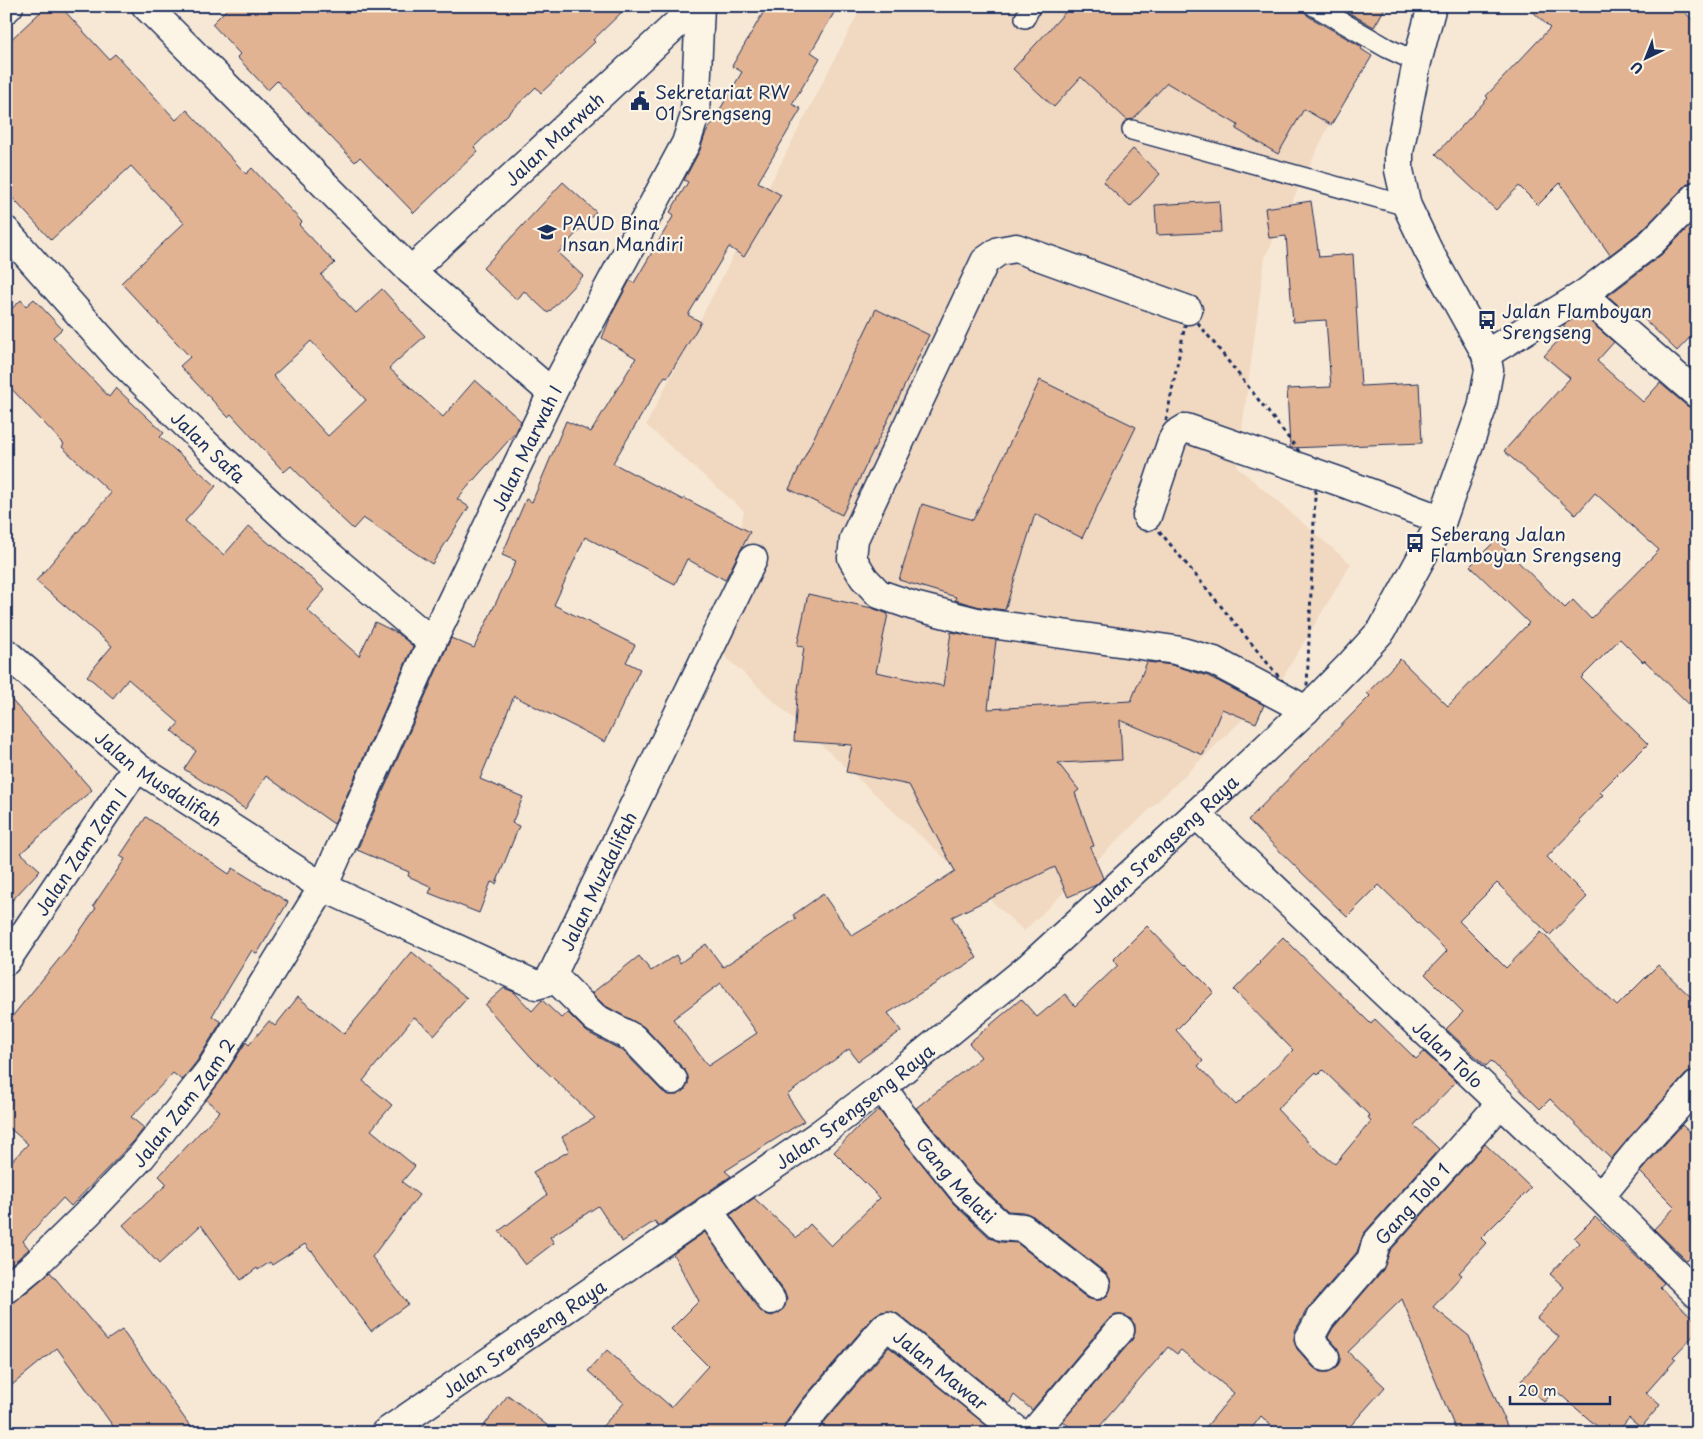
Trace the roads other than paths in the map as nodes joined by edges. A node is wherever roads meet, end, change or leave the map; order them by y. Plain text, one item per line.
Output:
1 (9, 6) edge
2 (146, 6) edge
3 (696, 6) edge
4 (700, 6) edge
5 (1314, 6) edge
6 (1432, 6) edge
7 (6, 9) edge
8 (1417, 62) junction
9 (1132, 130) dead end
10 (1697, 196) edge
11 (1406, 206) junction
12 (6, 231) edge
13 (411, 270) junction
14 (1583, 295) junction
15 (1188, 310) road end
16 (1486, 354) junction
17 (552, 393) junction
18 (1697, 394) edge
19 (1146, 516) road end
20 (1442, 520) junction
21 (753, 559) dead end
22 (432, 642) junction
23 (6, 654) edge
24 (1306, 710) junction
25 (138, 768) junction
26 (1196, 814) junction
27 (323, 887) junction
28 (6, 961) edge
29 (552, 975) junction
30 (673, 1080) dead end
31 (1697, 1085) edge
32 (882, 1087) junction
33 (1501, 1103) junction
34 (1600, 1197) junction
35 (708, 1210) junction
36 (1096, 1285) dead end
37 (6, 1289) edge
38 (1697, 1294) edge
39 (771, 1300) dead end
40 (1120, 1330) dead end
41 (1325, 1357) dead end
42 (1017, 1431) edge
43 (385, 1433) edge
44 (798, 1433) edge

1 - 7 street
2 - 13 street
3 - 13 street, Jalan Marwah
4 - 17 street, Jalan Marwah I
5 - 8 lane
6 - 8 street, Jalan Srengseng Raya
8 - 11 street, Jalan Srengseng Raya
9 - 11 lane
10 - 14 street
11 - 16 street, Jalan Srengseng Raya
12 - 22 street, Jalan Safa
13 - 17 street
14 - 16 street
14 - 18 street
15 - 24 street
16 - 20 street, Jalan Srengseng Raya
17 - 22 street, Jalan Marwah I
19 - 20 street
20 - 24 street, Jalan Srengseng Raya
21 - 29 street, Jalan Muzdalifah
22 - 27 street, Jalan Marwah I
23 - 25 street, Jalan Musdalifah
24 - 26 street, Jalan Srengseng Raya
25 - 27 street, Jalan Musdalifah
25 - 28 street, Jalan Zam Zam I
26 - 32 street, Jalan Srengseng Raya
26 - 33 street, Jalan Tolo
27 - 29 street
27 - 37 street, Jalan Zam Zam 2
29 - 30 street
31 - 34 street
32 - 35 street, Jalan Srengseng Raya
32 - 36 street, Gang Melati
33 - 34 street, Jalan Tolo
33 - 41 street, Gang Tolo 1
34 - 38 street, Jalan Tolo
35 - 39 street
35 - 43 street, Jalan Srengseng Raya
40 - 42 street
42 - 44 street, Jalan Mawar

